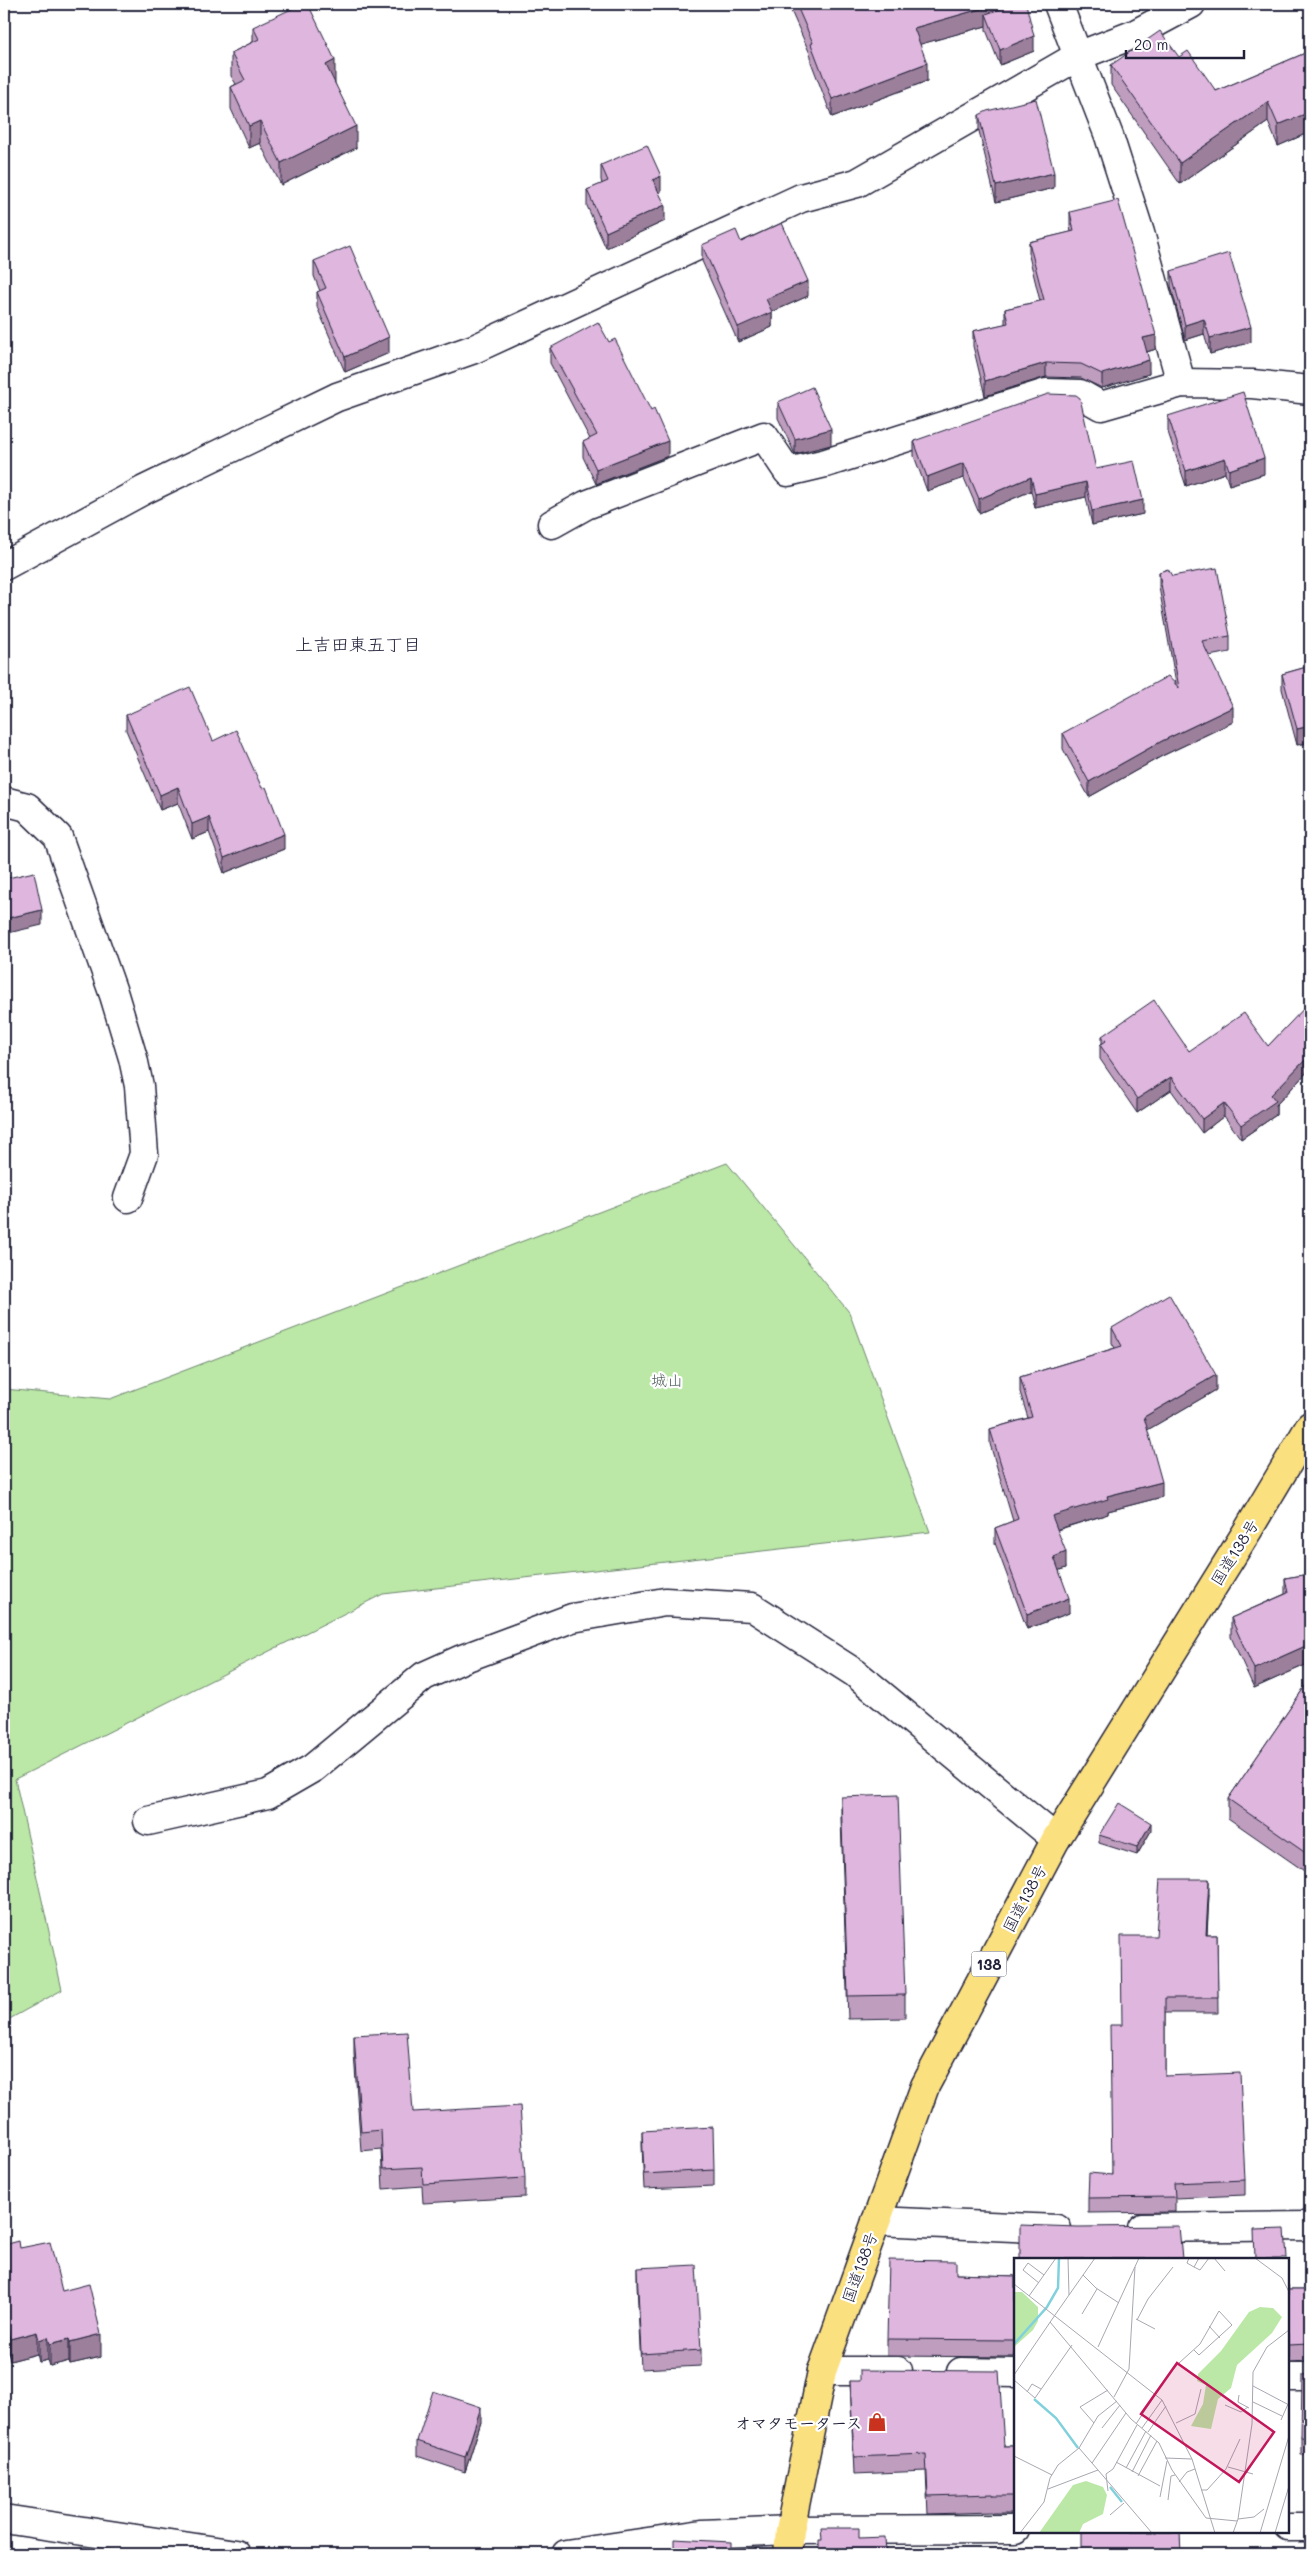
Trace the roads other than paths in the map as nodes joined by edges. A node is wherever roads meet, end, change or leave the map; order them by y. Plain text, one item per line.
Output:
1 (1058, 4) edge
2 (1191, 4) edge
3 (1078, 56) junction
4 (1181, 383) junction
5 (1310, 390) edge
6 (552, 524) dead end
7 (4, 566) edge
8 (4, 801) edge
9 (128, 1198) dead end
10 (1310, 1426) edge
11 (148, 1820) dead end
12 (1056, 1839) junction
13 (876, 2220) junction
14 (1310, 2226) edge
15 (1117, 2229) edge
16 (1078, 2230) edge
17 (822, 2371) junction
18 (1014, 2373) edge
19 (1289, 2376) edge
20 (1310, 2377) edge
21 (4, 2519) edge
22 (1289, 2527) edge
23 (1310, 2527) edge
24 (1014, 2529) edge
25 (789, 2542) edge
26 (236, 2554) edge
27 (566, 2554) edge

1 - 3 street
2 - 3 street
3 - 4 street
3 - 7 street
4 - 5 street
4 - 6 street
8 - 9 street
10 - 12 highway, 国道138号 / 138
11 - 12 street
12 - 13 highway, 国道138号 / 138
13 - 16 street
13 - 17 highway, 国道138号 / 138
14 - 15 street
17 - 18 street
17 - 25 highway, 国道138号 / 138
19 - 20 street
21 - 26 street
22 - 23 street
24 - 25 street
25 - 27 street

